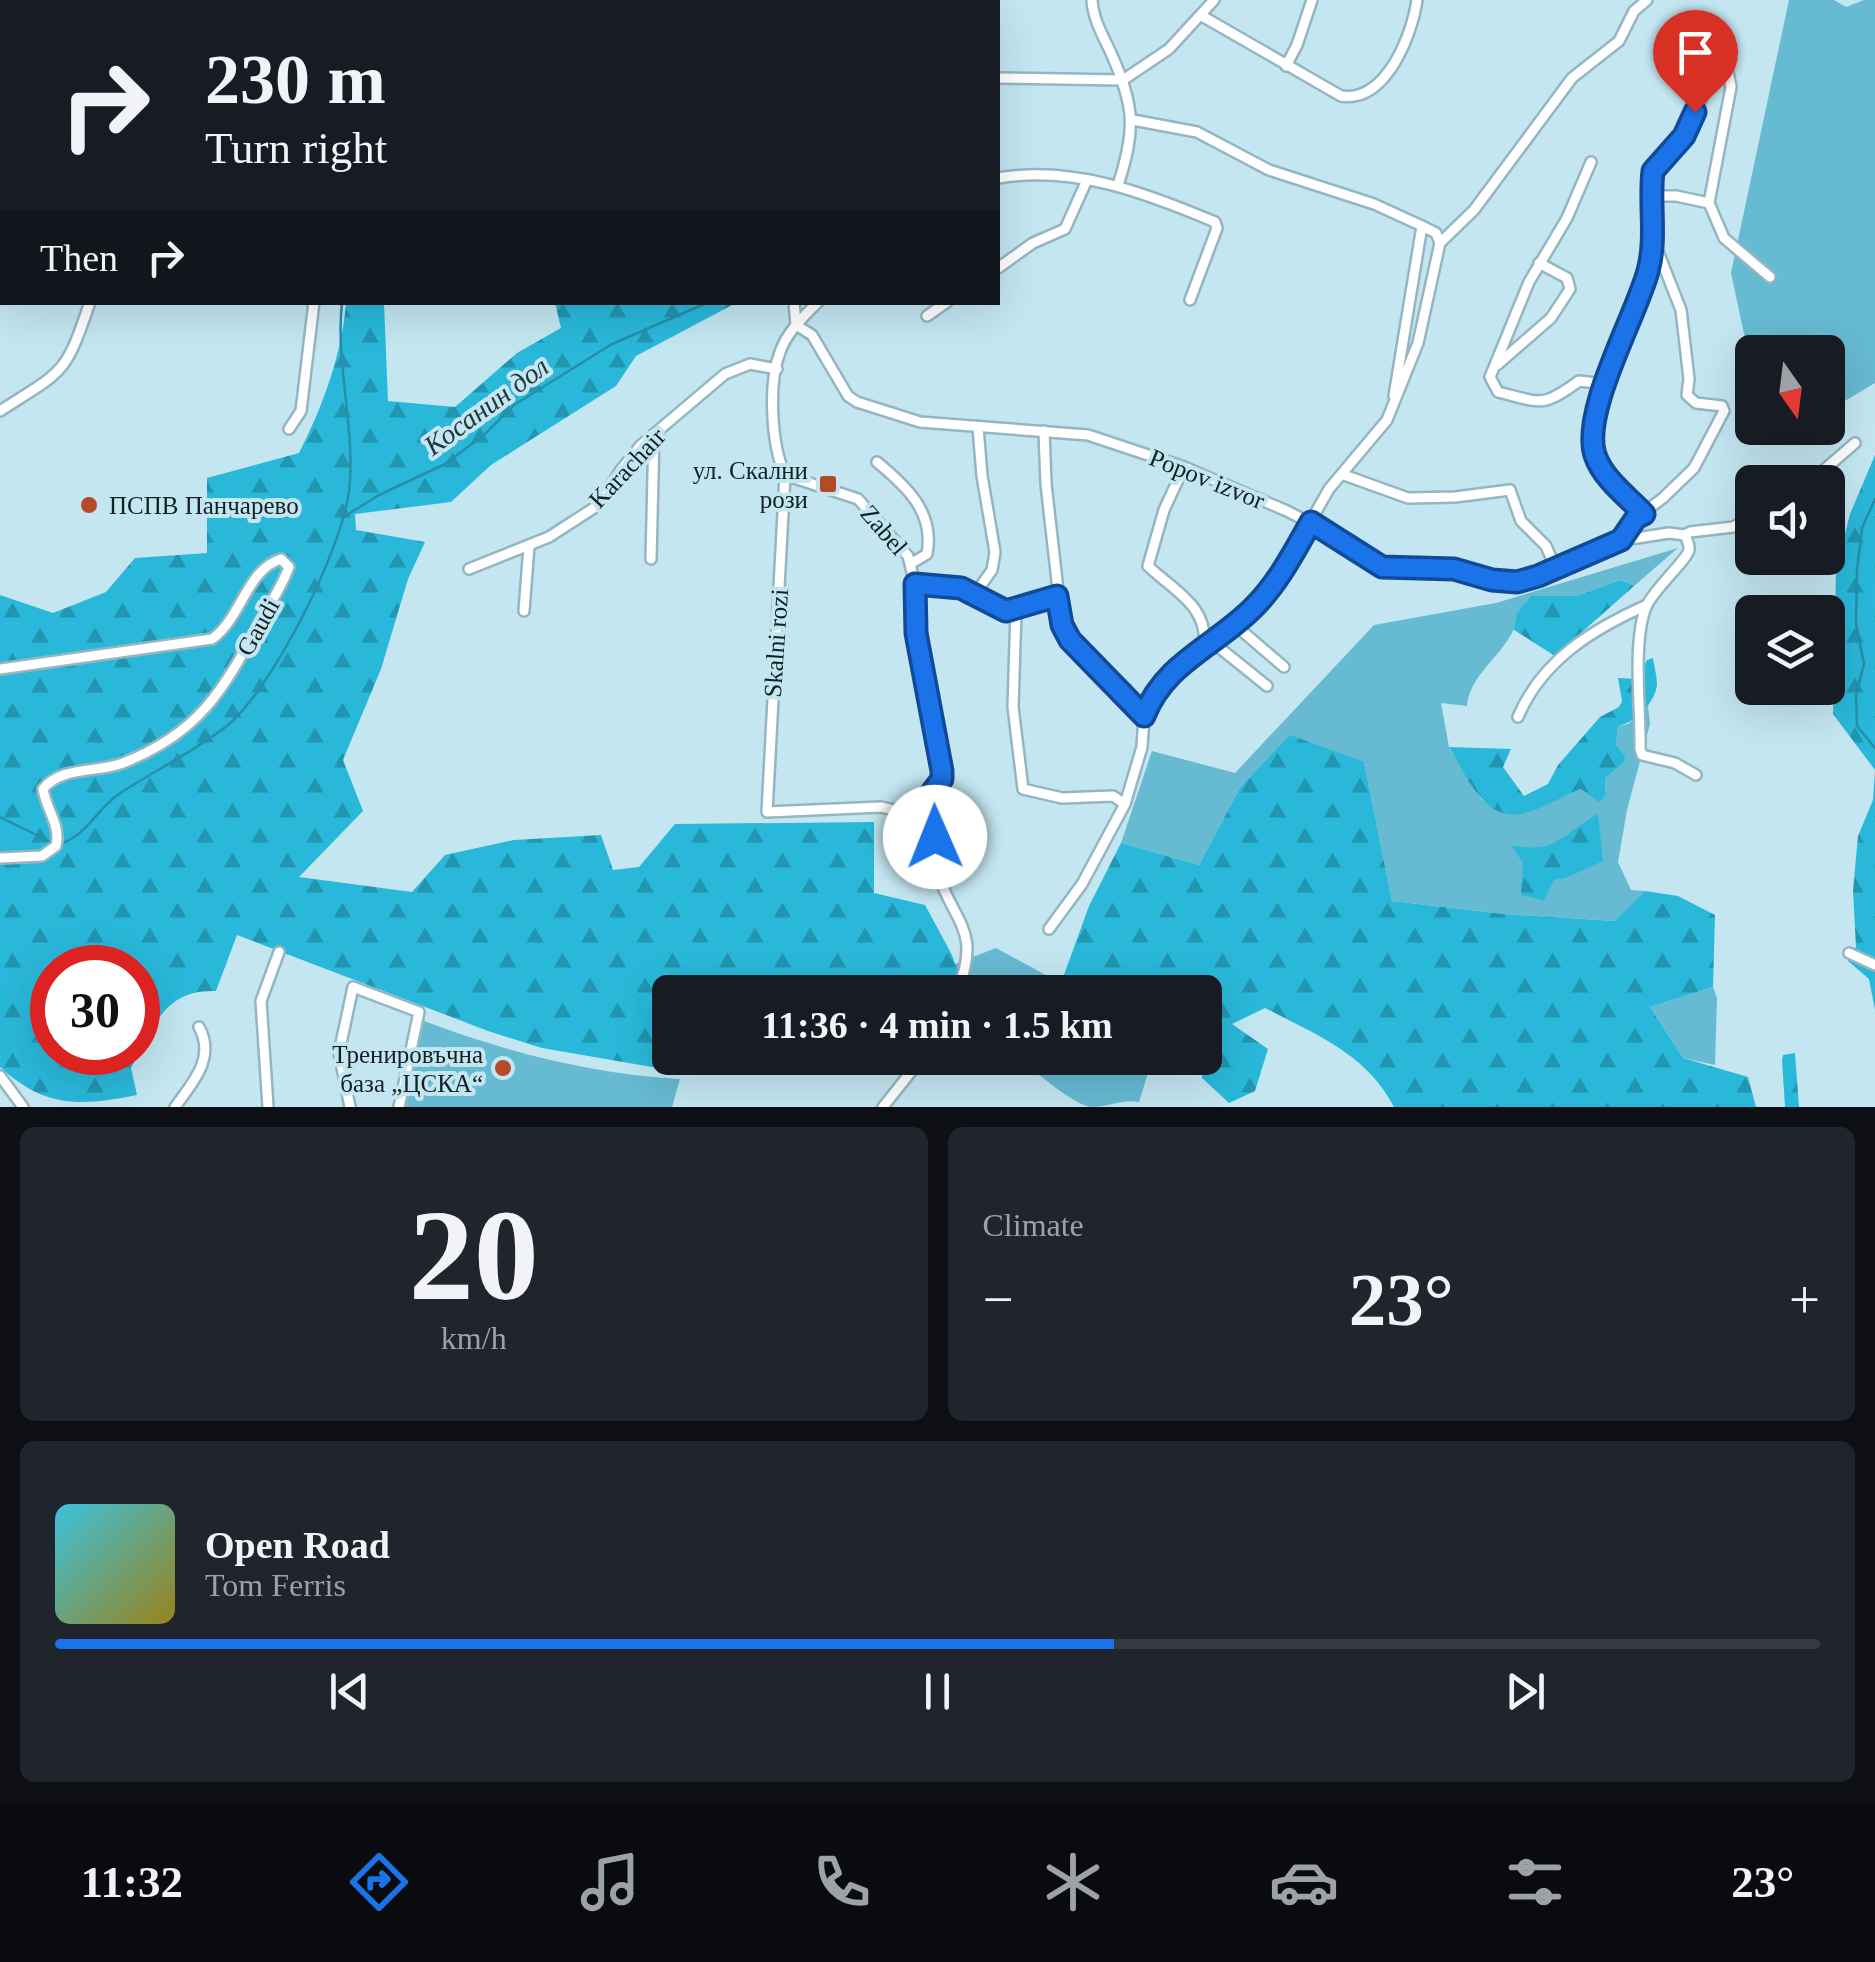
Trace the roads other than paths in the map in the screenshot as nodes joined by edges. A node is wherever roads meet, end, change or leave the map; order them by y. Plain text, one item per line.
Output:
1 (1092, 0) edge
2 (1214, 0) edge
3 (1312, 0) edge
4 (1418, 0) edge
5 (1647, 0) edge
6 (1202, 16) junction
7 (1286, 66) junction
8 (1000, 78) edge
9 (1123, 80) junction
10 (1133, 120) junction
11 (1591, 162) dead end
12 (1000, 178) edge
13 (1087, 180) junction
14 (1118, 185) junction
15 (1653, 196) junction
16 (1709, 203) junction
17 (1422, 226) junction
18 (1652, 239) junction
19 (1440, 243) junction
20 (1539, 263) junction
21 (1000, 267) edge
22 (1770, 277) dead end
23 (1190, 300) dead end
24 (89, 305) edge
25 (314, 305) edge
26 (794, 305) edge
27 (815, 305) edge
28 (943, 305) edge
29 (927, 316) dead end
30 (796, 325) junction
31 (1494, 366) junction
32 (777, 368) junction
33 (1605, 384) junction
34 (1394, 398) junction
35 (2, 405) edge
36 (978, 427) junction
37 (289, 429) dead end
38 (1044, 431) junction
39 (654, 435) junction
40 (1855, 442) dead end
41 (877, 462) dead end
42 (1829, 465) edge
43 (1184, 467) junction
44 (785, 474) junction
45 (1344, 474) junction
46 (1644, 514) junction
47 (1311, 522) junction
48 (1735, 525) edge
49 (1685, 536) junction
50 (1621, 540) junction
51 (528, 546) junction
52 (651, 559) dead end
53 (912, 563) junction
54 (1556, 568) junction
55 (469, 569) dead end
56 (915, 584) junction
57 (975, 594) junction
58 (1057, 596) junction
59 (1647, 605) junction
60 (1016, 610) junction
61 (524, 611) dead end
62 (1234, 625) junction
63 (1207, 644) junction
64 (1284, 667) dead end
65 (0, 669) edge
66 (1267, 686) dead end
67 (1144, 716) junction
68 (1518, 717) dead end
69 (1696, 775) dead end
70 (1126, 804) junction
71 (0, 858) edge
72 (935, 862) junction
73 (1049, 928) dead end
74 (278, 952) dead end
75 (1849, 953) dead end
76 (1875, 965) edge
77 (963, 975) edge
78 (198, 1027) dead end
79 (908, 1075) edge
80 (0, 1076) edge
81 (23, 1107) edge
82 (174, 1107) edge
83 (268, 1107) edge
84 (350, 1107) edge
85 (399, 1107) edge
86 (883, 1107) edge

1 - 9 street
2 - 6 street
3 - 7 street
4 - 7 street
5 - 19 street
6 - 7 street
6 - 9 street
8 - 9 street
9 - 10 street
10 - 14 street
10 - 17 street
11 - 20 street
12 - 13 street
13 - 14 street
13 - 21 street
14 - 23 street
15 - 16 street
15 - 16 street
15 - 18 street
16 - 22 street
17 - 19 street
17 - 34 street
18 - 33 street
18 - 46 street, Popov izvor
19 - 34 street
20 - 31 street
20 - 31 street
24 - 35 street
25 - 37 street
26 - 30 street
27 - 30 street
28 - 29 street
30 - 32 street
30 - 36 street, Popov izvor
31 - 33 street
32 - 39 street, Karachair
32 - 44 street
33 - 46 street
34 - 45 street
36 - 38 street, Popov izvor
36 - 57 street
38 - 43 street, Popov izvor
38 - 58 street
39 - 51 street, Karachair
39 - 52 street
40 - 42 street
41 - 53 street
43 - 47 street, Popov izvor
43 - 63 street
44 - 53 street, Zabel
44 - 72 street, Skalni rozi
45 - 47 street
45 - 54 street
46 - 50 street, Popov izvor
47 - 54 street, Popov izvor
47 - 62 street
48 - 49 street
49 - 50 street
49 - 59 street
50 - 54 street, Popov izvor
51 - 55 street, Karachair
51 - 61 street
53 - 56 street, Zabel
56 - 57 street
56 - 72 street, Zabel
57 - 60 street
58 - 60 street
58 - 67 street
59 - 68 street
59 - 69 street
60 - 70 street
62 - 63 street
62 - 64 street
63 - 66 street
63 - 67 street
65 - 71 street, Gaudi
67 - 70 street
70 - 73 street
72 - 77 street, Zabel
74 - 83 street
75 - 76 street
78 - 82 street
79 - 86 street
80 - 81 street
84 - 85 street

